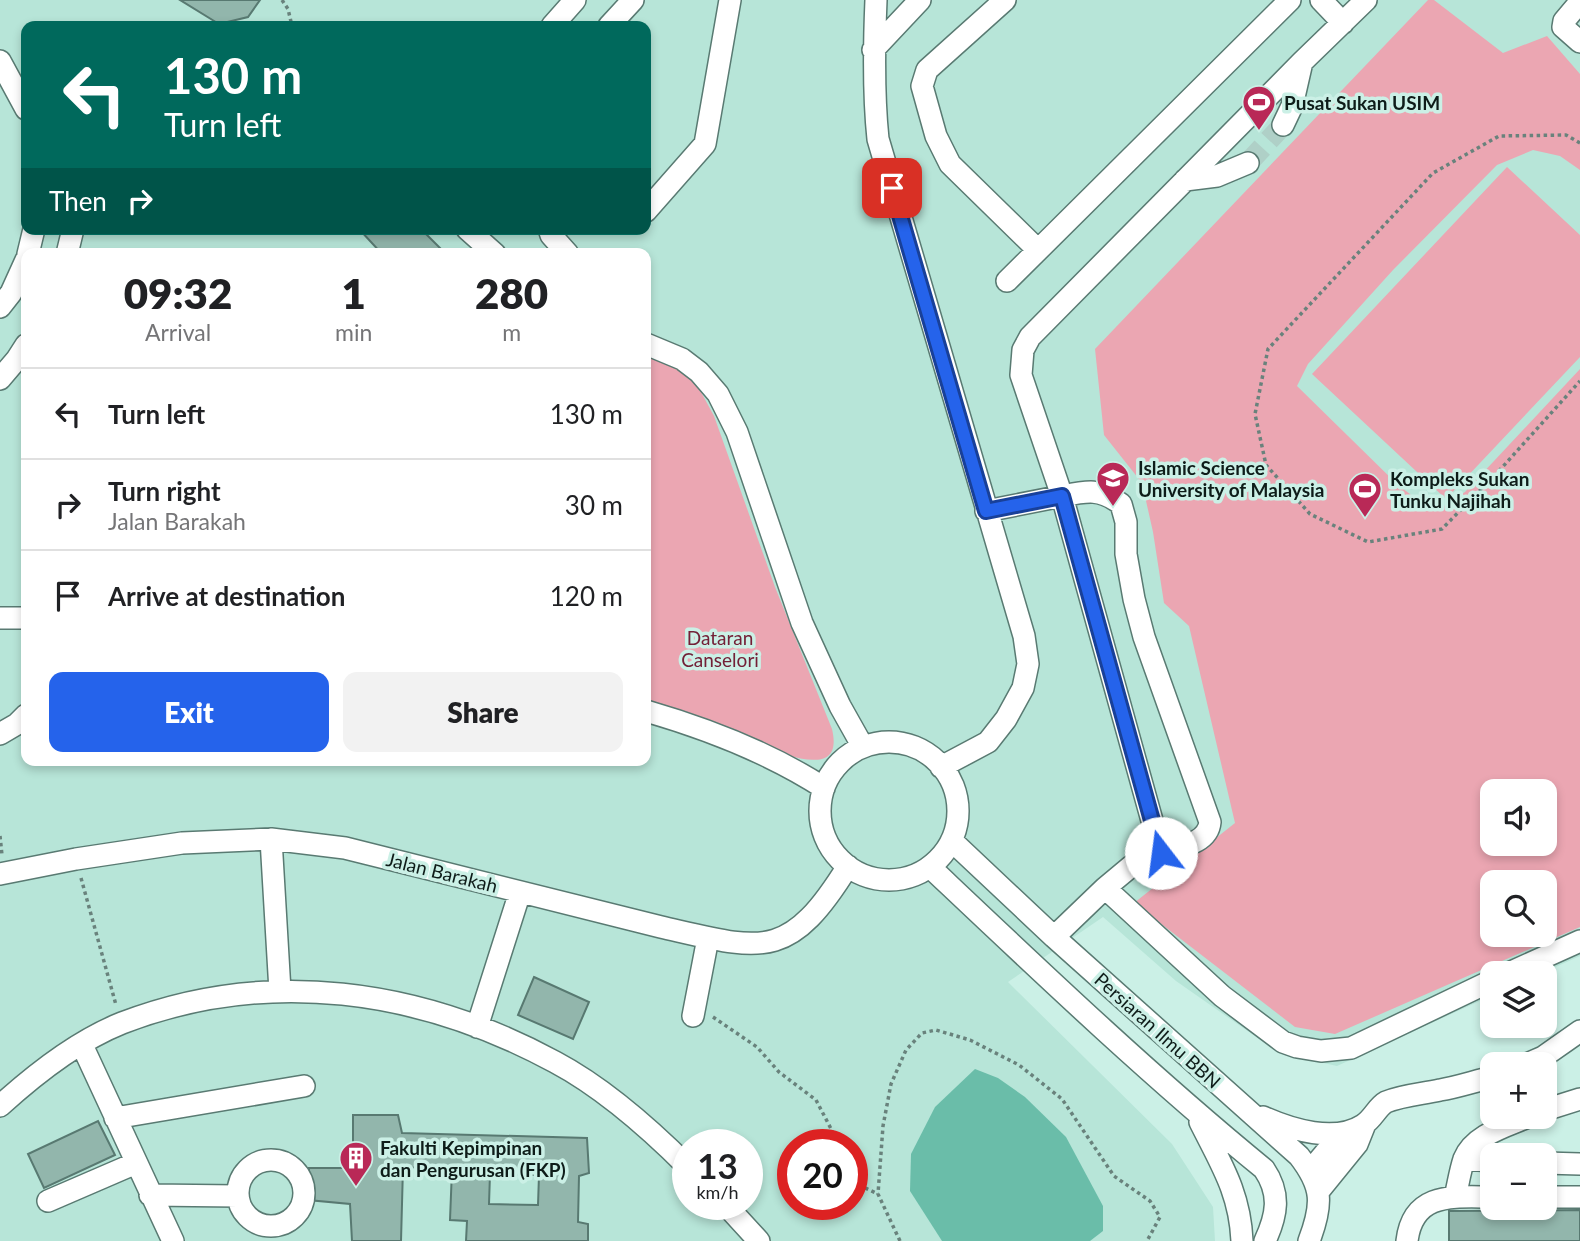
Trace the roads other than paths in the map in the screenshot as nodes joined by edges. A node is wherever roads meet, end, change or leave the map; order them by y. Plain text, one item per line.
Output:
1 (575, 0) edge
2 (634, 0) edge
3 (730, 0) edge
4 (893, 0) edge
5 (920, 0) edge
6 (1005, 0) edge
7 (1321, 0) edge
8 (1366, 0) edge
9 (1580, 2) edge
10 (1278, 4) edge
11 (876, 9) edge
12 (556, 21) edge
13 (614, 21) edge
14 (1343, 23) junction
15 (1580, 42) edge
16 (873, 50) junction
17 (0, 61) edge
18 (1302, 62) junction
19 (21, 100) edge
20 (1283, 125) tunnel mouth
21 (1248, 163) tunnel mouth
22 (1185, 180) junction
23 (651, 205) edge
24 (474, 235) edge
25 (488, 248) edge
26 (1038, 250) junction
27 (21, 271) edge
28 (1007, 281) dead end
29 (0, 307) edge
30 (651, 346) edge
31 (21, 353) edge
32 (0, 379) edge
33 (1062, 496) junction
34 (986, 511) junction
35 (0, 618) edge
36 (21, 618) edge
37 (651, 712) edge
38 (21, 720) edge
39 (0, 734) edge
40 (863, 747) junction
41 (941, 766) junction
42 (824, 788) junction
43 (271, 839) junction
44 (951, 841) junction
45 (1161, 853) junction
46 (848, 866) junction
47 (930, 867) junction
48 (0, 874) edge
49 (1105, 888) junction
50 (520, 892) junction
51 (1054, 937) junction
52 (708, 938) junction
53 (1580, 942) edge
54 (1536, 961) edge
55 (1480, 986) edge
56 (280, 991) junction
57 (695, 1011) road end
58 (477, 1027) junction
59 (1580, 1031) edge
60 (82, 1045) junction
61 (1550, 1052) edge
62 (1480, 1080) edge
63 (304, 1086) dead end
64 (1225, 1090) junction
65 (1580, 1099) edge
66 (0, 1106) edge
67 (1557, 1106) edge
68 (1196, 1113) junction
69 (116, 1118) junction
70 (1503, 1129) edge
71 (1355, 1134) junction
72 (672, 1153) edge
73 (1464, 1159) junction
74 (1480, 1160) edge
75 (136, 1163) junction
76 (1557, 1163) edge
77 (1580, 1164) edge
78 (1310, 1171) junction
79 (1318, 1192) junction
80 (150, 1195) junction
81 (238, 1196) dead end
82 (1455, 1197) junction
83 (1480, 1197) edge
84 (1557, 1197) edge
85 (1580, 1197) edge
86 (48, 1201) dead end
87 (737, 1220) edge
88 (750, 1238) edge
89 (1310, 1239) edge
90 (173, 1241) edge
91 (1242, 1241) edge
92 (1265, 1241) edge
93 (1407, 1241) edge

1 - 12 street
2 - 13 street
3 - 23 street
4 - 11 street
5 - 16 street
6 - 26 street
7 - 14 street
8 - 14 street
9 - 15 street
10 - 26 street
11 - 16 street
14 - 18 street
16 - 34 street
17 - 19 street
18 - 20 street
18 - 22 street
21 - 22 street
22 - 33 street
24 - 25 street
26 - 28 street
27 - 29 street
30 - 40 street
31 - 32 street
33 - 34 street
33 - 45 street
33 - 45 street
34 - 41 street
35 - 36 street
37 - 42 street
38 - 39 street
40 - 41 street
40 - 42 street
41 - 44 street
42 - 46 street
43 - 48 street, Jalan Barakah
43 - 50 street, Jalan Barakah
43 - 56 street
44 - 47 street
44 - 51 street, Persiaran Ilmu BBN
45 - 49 street
46 - 47 street
46 - 52 street, Jalan Barakah
47 - 68 street, Persiaran Ilmu BBN
49 - 51 street
49 - 55 street
50 - 52 street, Jalan Barakah
50 - 58 street
51 - 64 street, Persiaran Ilmu BBN
52 - 57 street
53 - 54 street
56 - 58 street
56 - 60 street
58 - 72 street
59 - 61 street
60 - 66 street
60 - 69 street
62 - 71 street
63 - 69 street
64 - 71 street
64 - 78 street, Persiaran Ilmu BBN
65 - 67 street
68 - 91 street
68 - 92 street, Persiaran Ilmu BBN
69 - 75 street
70 - 73 street
71 - 78 street
71 - 79 street
73 - 74 street
73 - 82 street
75 - 80 street
75 - 86 street
76 - 77 street
78 - 79 street, Persiaran Ilmu BBN
79 - 89 street, Persiaran Ilmu BBN
80 - 81 street
80 - 90 street
82 - 83 street
82 - 93 street
84 - 85 street
87 - 88 street

